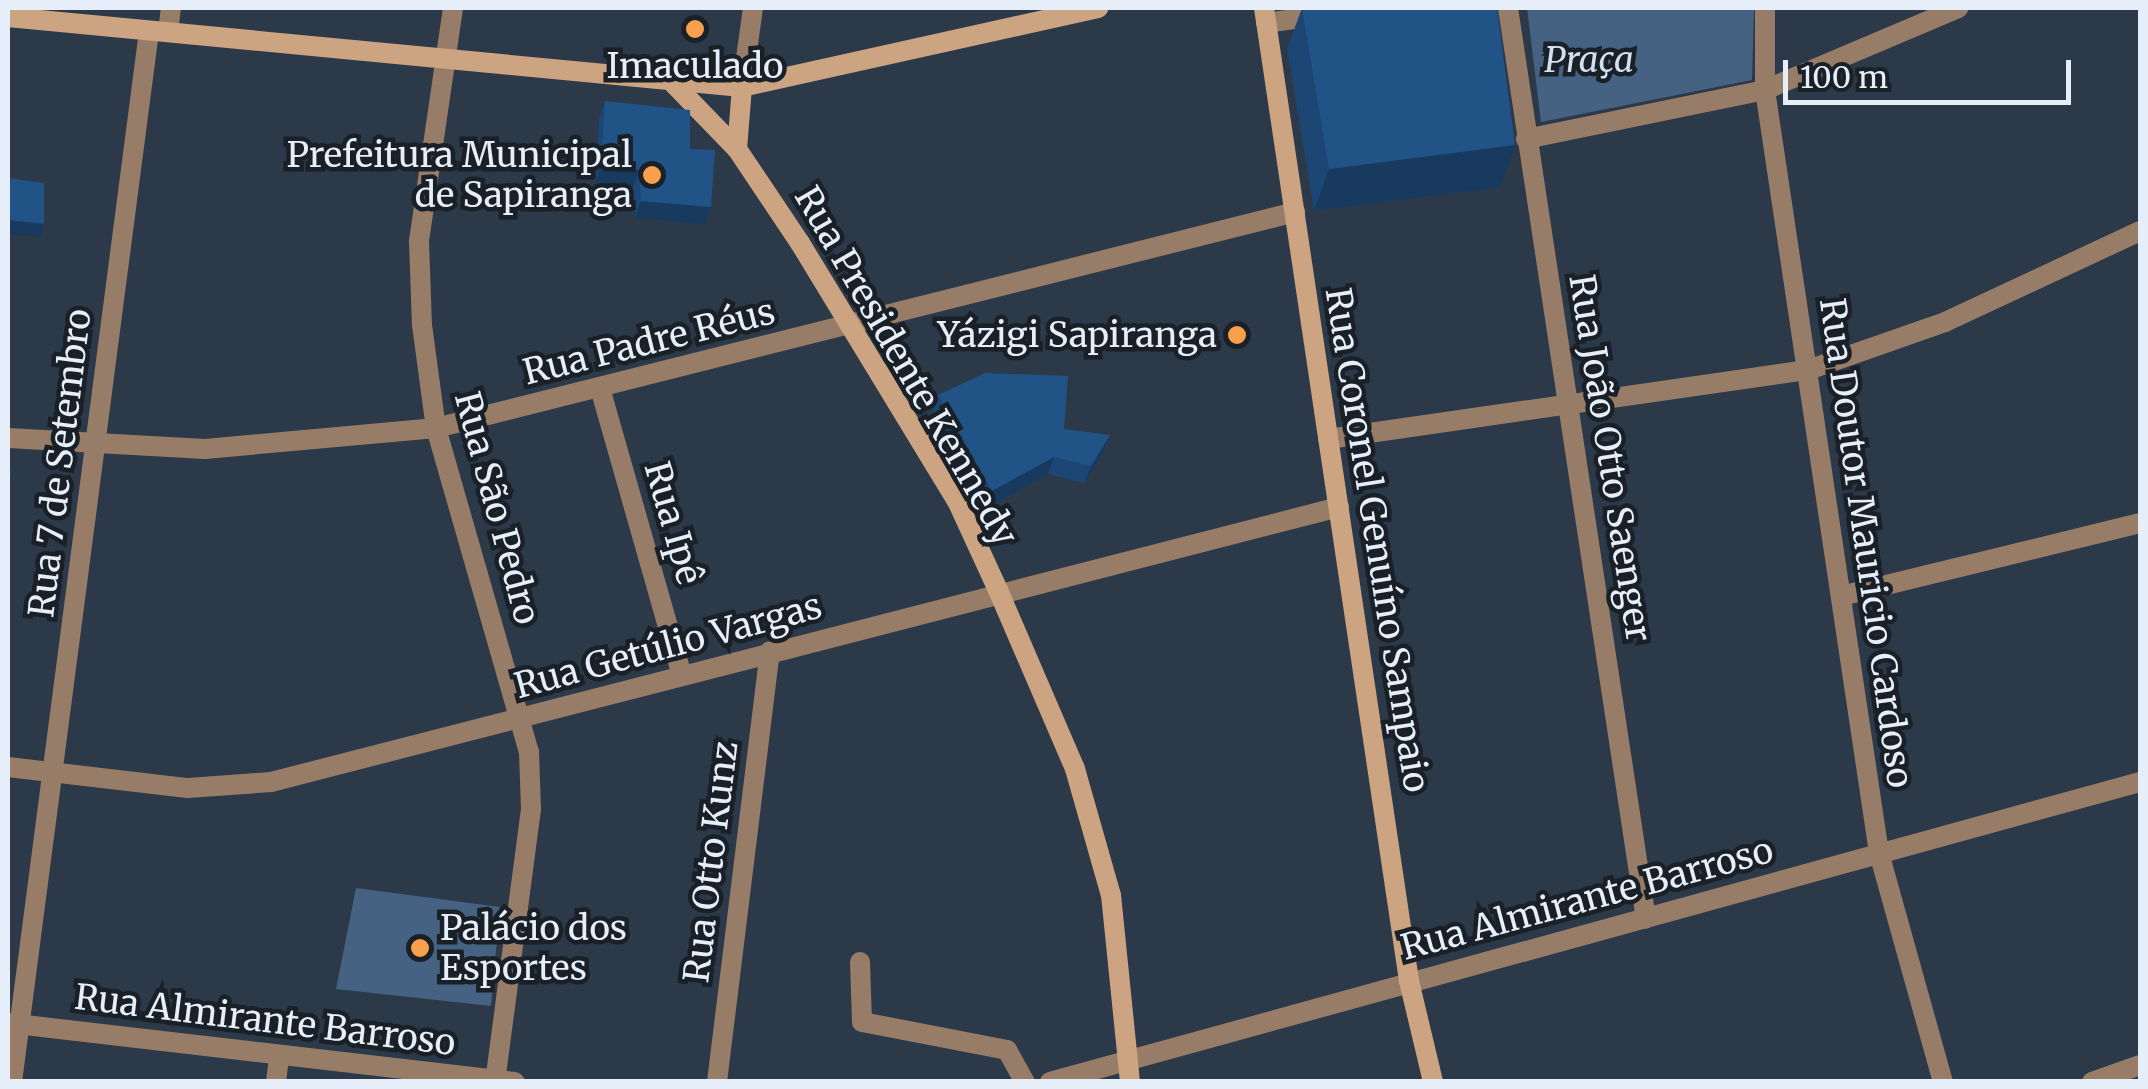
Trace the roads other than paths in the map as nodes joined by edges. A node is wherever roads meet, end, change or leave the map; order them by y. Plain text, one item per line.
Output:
1 (171, 8) edge
2 (453, 8) edge
3 (753, 8) edge
4 (1098, 8) edge
5 (1376, 8) edge
6 (1508, 8) edge
7 (1765, 8) edge
8 (1958, 8) edge
9 (1047, 13) edge
10 (1265, 15) edge
11 (8, 17) edge
12 (158, 31) junction
13 (447, 56) junction
14 (672, 82) junction
15 (742, 87) junction
16 (1766, 90) junction
17 (1526, 139) junction
18 (737, 149) junction
19 (1294, 212) junction
20 (2140, 231) edge
21 (852, 324) junction
22 (1808, 370) junction
23 (600, 388) junction
24 (1572, 406) junction
25 (436, 428) junction
26 (8, 438) edge
27 (1328, 439) junction
28 (94, 448) junction
29 (1339, 507) junction
30 (2140, 523) edge
31 (998, 590) junction
32 (1841, 596) junction
33 (770, 651) junction
34 (682, 676) junction
35 (521, 719) junction
36 (8, 766) edge
37 (52, 772) junction
38 (2140, 782) edge
39 (1879, 853) junction
40 (1646, 919) junction
41 (860, 962) dead end
42 (1409, 980) junction
43 (14, 1024) edge
44 (279, 1057) junction
45 (2140, 1065) edge
46 (1130, 1072) edge
47 (502, 1081) edge
48 (12, 1082) edge
49 (276, 1082) edge
50 (717, 1082) edge
51 (1026, 1082) edge
52 (1050, 1082) edge
53 (1434, 1082) edge
54 (1943, 1082) edge
55 (2092, 1082) edge

1 - 12 street, Rua 7 de Setembro
2 - 13 street, Rua São Pedro
3 - 15 street
4 - 9 main road
5 - 10 street
6 - 17 street, Rua João Otto Saenger
7 - 16 street, Rua Doutor Mauricio Cardoso
8 - 16 street
9 - 15 main road
10 - 19 main road, Rua Coronel Genuíno Sampaio
11 - 12 main road
12 - 13 main road
12 - 28 street, Rua 7 de Setembro
13 - 14 main road
13 - 25 street, Rua São Pedro
14 - 15 main road
14 - 18 main road, Rua Presidente Kennedy
15 - 18 main road
16 - 17 street
16 - 22 street, Rua Doutor Mauricio Cardoso
17 - 24 street, Rua João Otto Saenger
18 - 21 main road, Rua Presidente Kennedy
19 - 21 street, Rua Padre Réus
19 - 27 main road, Rua Coronel Genuíno Sampaio
20 - 22 street
21 - 23 street, Rua Padre Réus
21 - 31 main road, Rua Presidente Kennedy
22 - 24 street
22 - 32 street, Rua Doutor Mauricio Cardoso
23 - 25 street, Rua Padre Réus
23 - 34 street, Rua Ipê
24 - 27 street
24 - 40 street, Rua João Otto Saenger
25 - 28 street, Rua Padre Réus
25 - 35 street, Rua São Pedro
26 - 28 street, Rua Padre Réus
27 - 29 main road, Rua Coronel Genuíno Sampaio
28 - 37 street, Rua 7 de Setembro
29 - 31 street, Rua Getúlio Vargas
29 - 42 main road, Rua Coronel Genuíno Sampaio
30 - 32 street
31 - 33 street, Rua Getúlio Vargas
31 - 46 main road, Rua Presidente Kennedy
32 - 39 street, Rua Doutor Mauricio Cardoso
33 - 34 street, Rua Getúlio Vargas
33 - 50 street, Rua Otto Kunz
34 - 35 street, Rua Getúlio Vargas
35 - 37 street, Rua Getúlio Vargas
35 - 47 street, Rua São Pedro
36 - 37 street, Rua Getúlio Vargas
37 - 43 street, Rua 7 de Setembro
38 - 39 street, Rua Almirante Barroso
39 - 40 street, Rua Almirante Barroso
39 - 54 street, Rua Doutor Mauricio Cardoso
40 - 42 street, Rua Almirante Barroso
41 - 51 street
42 - 46 street, Rua Almirante Barroso
42 - 53 main road, Rua Coronel Genuíno Sampaio
43 - 44 street, Rua Almirante Barroso
43 - 48 street, Rua 7 de Setembro
44 - 47 street, Rua Almirante Barroso
44 - 49 street
45 - 55 street
46 - 52 street, Rua Almirante Barroso

